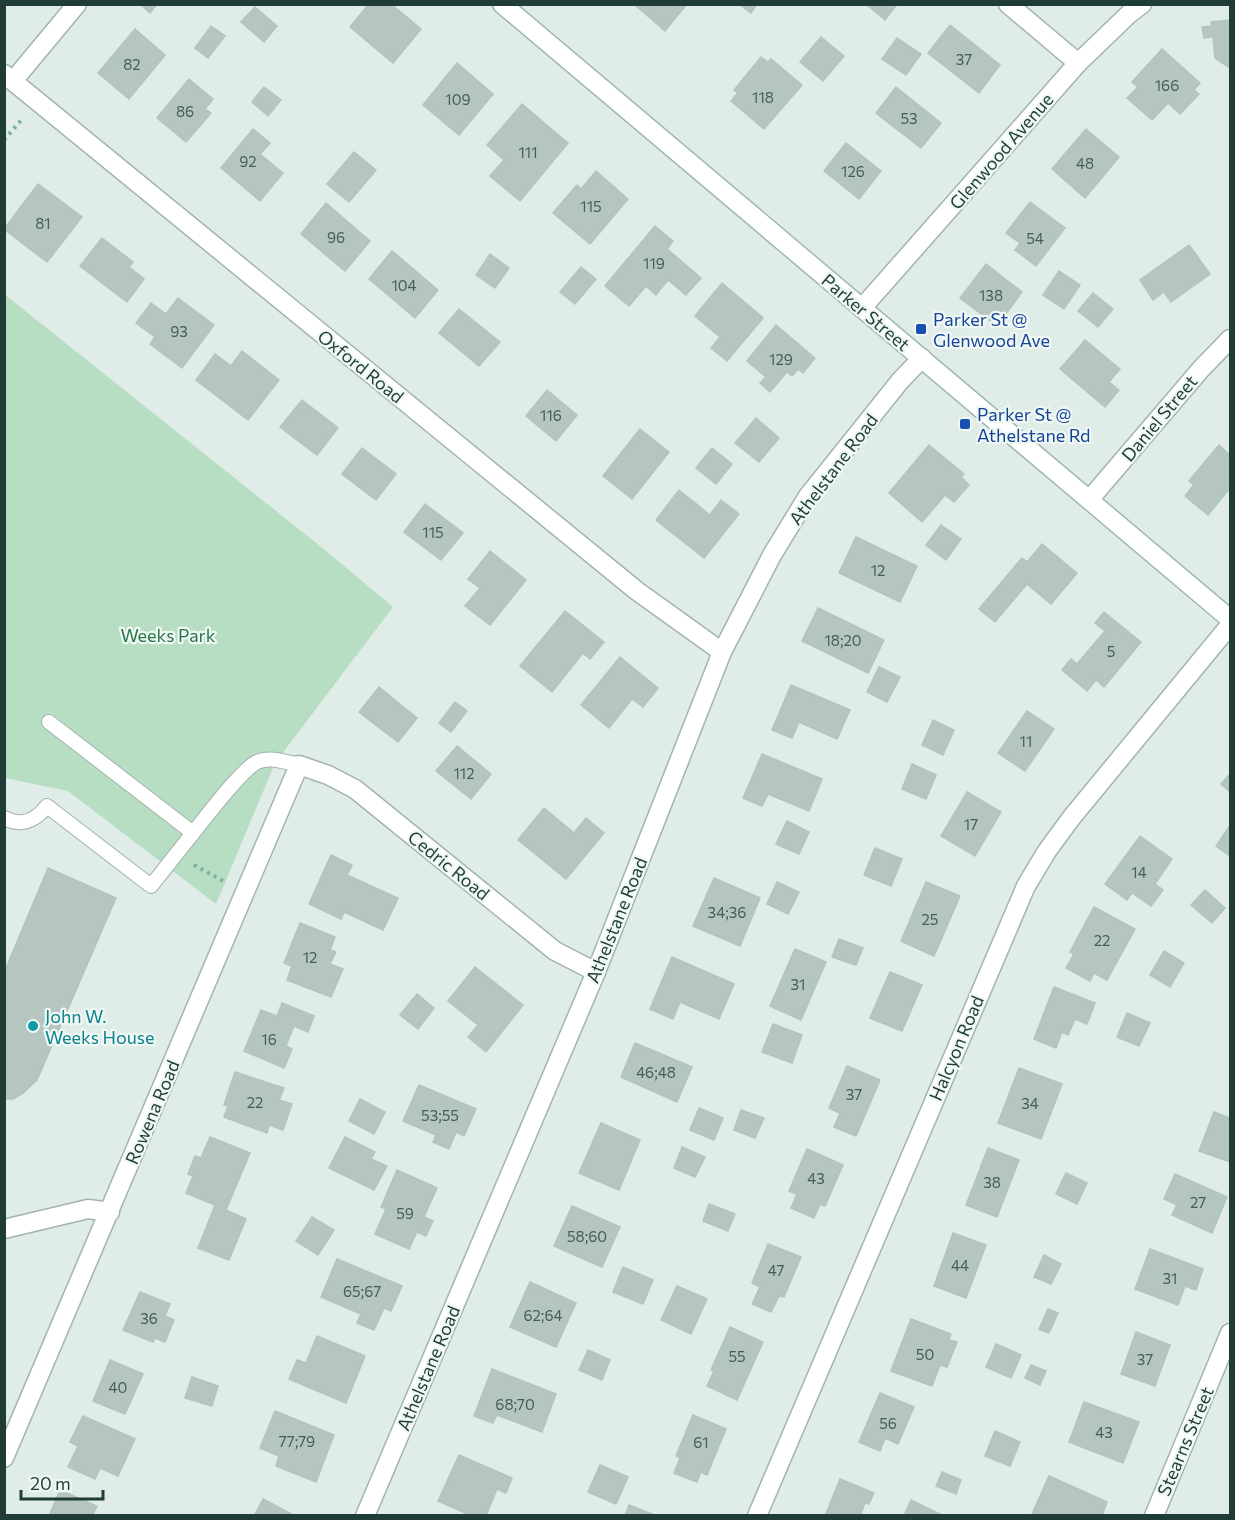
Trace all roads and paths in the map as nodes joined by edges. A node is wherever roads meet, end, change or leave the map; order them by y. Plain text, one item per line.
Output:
1 (77, 4) edge
2 (502, 4) edge
3 (1008, 4) edge
4 (1142, 4) edge
5 (1078, 63) junction
6 (9, 78) edge
7 (862, 308) junction
8 (1230, 339) edge
9 (922, 358) junction
10 (1089, 500) junction
11 (1230, 619) edge
12 (1230, 625) edge
13 (722, 652) junction
14 (49, 722) dead end
15 (299, 765) junction
16 (4, 818) edge
17 (193, 832) junction
18 (175, 855) junction
19 (225, 882) dead end
20 (596, 972) junction
21 (110, 1212) junction
22 (4, 1229) edge
23 (1230, 1334) edge
24 (4, 1458) edge
25 (365, 1515) edge
26 (757, 1515) edge
27 (1154, 1515) edge

1 - 6 street
2 - 7 street, Parker Street
3 - 5 street
4 - 5 street, Glenwood Avenue
5 - 7 street, Glenwood Avenue
6 - 13 street, Oxford Road
7 - 9 street, Parker Street
8 - 10 street, Daniel Street
9 - 10 street, Parker Street
9 - 13 street, Athelstane Road
10 - 11 street, Parker Street
12 - 26 street, Halcyon Road
13 - 20 street, Athelstane Road
14 - 17 lane
15 - 17 lane
15 - 20 street, Cedric Road
15 - 21 street, Rowena Road
16 - 18 lane
17 - 18 lane
18 - 19 path
20 - 25 street, Athelstane Road
21 - 22 street
21 - 24 street, Rowena Road
23 - 27 street, Stearns Street

